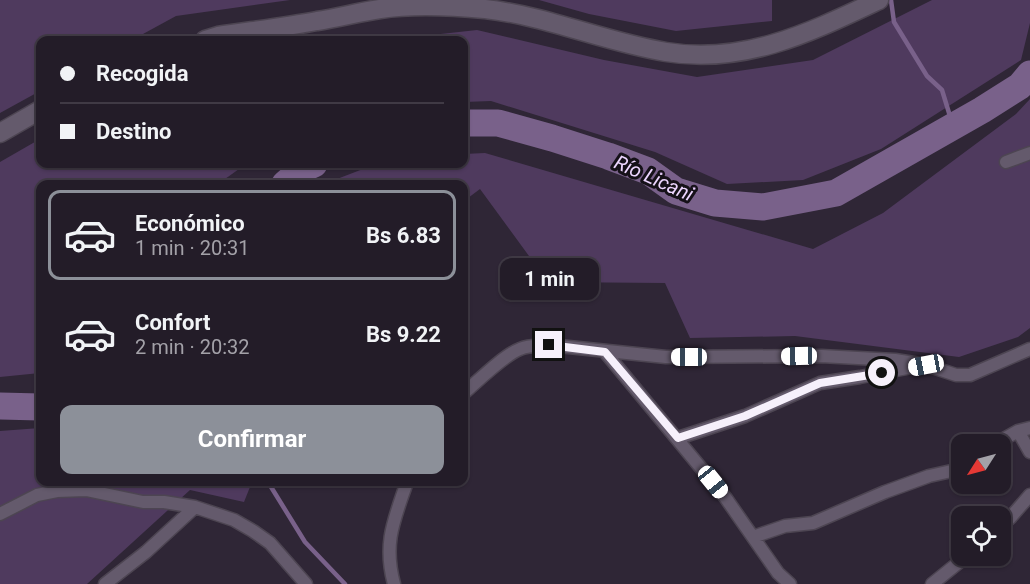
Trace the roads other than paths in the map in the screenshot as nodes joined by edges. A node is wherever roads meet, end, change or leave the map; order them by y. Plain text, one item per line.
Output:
1 (879, 0) edge
2 (853, 7) edge
3 (218, 36) edge
4 (36, 112) edge
5 (0, 133) edge
6 (1030, 153) edge
7 (1006, 162) dead end
8 (1030, 349) edge
9 (605, 352) junction
10 (926, 365) junction
11 (468, 390) edge
12 (1024, 430) edge
13 (678, 438) junction
14 (1030, 452) edge
15 (951, 471) edge
16 (406, 486) edge
17 (1030, 495) edge
18 (195, 507) junction
19 (0, 514) edge
20 (1011, 517) edge
21 (753, 537) junction
22 (954, 566) edge
23 (105, 584) edge
24 (306, 584) edge
25 (394, 584) edge
26 (790, 584) edge
27 (932, 584) edge

1 - 2 main road
2 - 3 main road
4 - 5 main road
6 - 7 street
8 - 10 street
9 - 10 street
9 - 11 street
9 - 13 street
10 - 13 street
12 - 14 street
13 - 21 street
15 - 21 street
16 - 25 street
17 - 20 street
18 - 19 street
18 - 23 street
18 - 24 street
21 - 26 street
22 - 27 street

